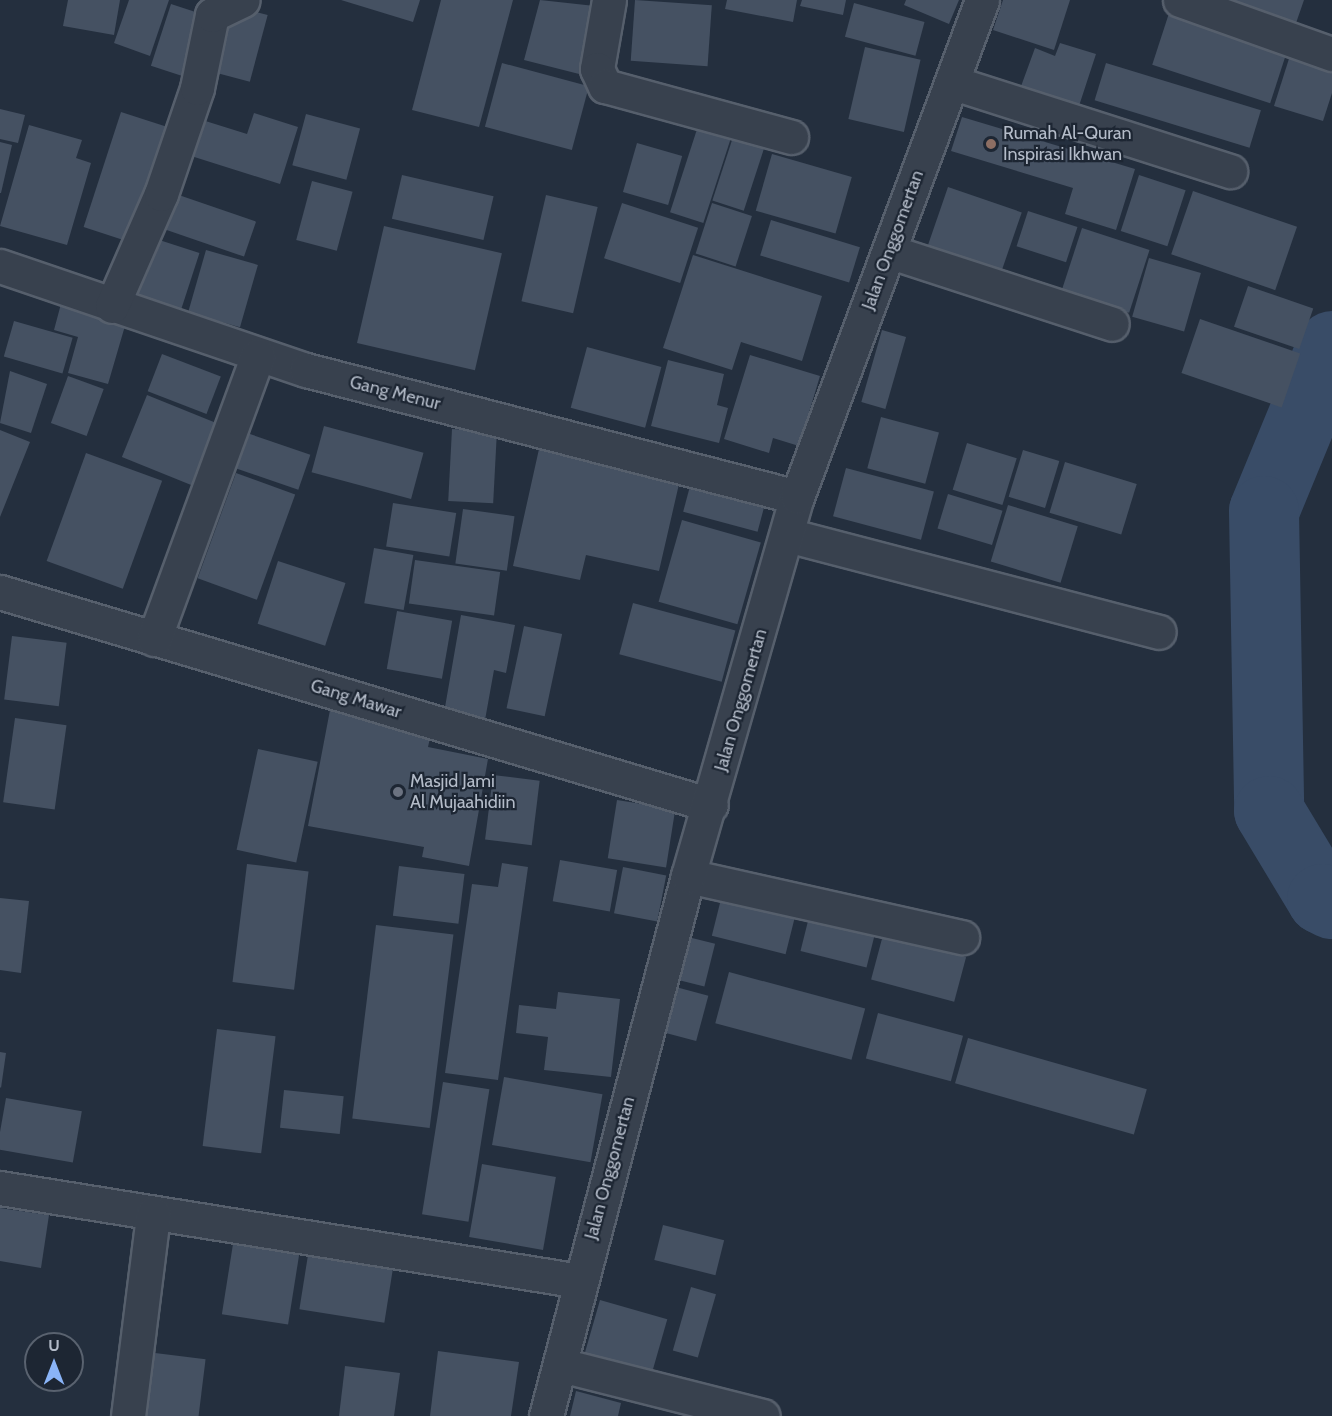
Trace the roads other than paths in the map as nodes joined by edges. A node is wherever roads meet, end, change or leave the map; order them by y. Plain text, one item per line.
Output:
1 (243, 0) edge
2 (609, 0) edge
3 (982, 0) edge
4 (1180, 0) edge
5 (1332, 54) edge
6 (954, 83) junction
7 (791, 137) dead end
8 (1230, 171) dead end
9 (891, 252) junction
10 (0, 266) edge
11 (112, 306) junction
12 (1112, 324) dead end
13 (258, 355) junction
14 (797, 497) junction
15 (787, 535) junction
16 (0, 592) edge
17 (1159, 632) dead end
18 (154, 639) junction
19 (711, 805) junction
20 (688, 876) junction
21 (962, 937) dead end
22 (0, 1188) edge
23 (153, 1214) junction
24 (580, 1281) junction
25 (561, 1365) junction
26 (128, 1416) edge
27 (546, 1416) edge
28 (764, 1416) edge

1 - 11 street
2 - 7 street
3 - 6 street, Jalan Onggomertan
4 - 5 street
6 - 8 street
6 - 9 street, Jalan Onggomertan
9 - 12 street
9 - 14 street, Jalan Onggomertan
10 - 11 street, Gang Menur
11 - 13 street, Gang Menur
13 - 14 street, Gang Menur
13 - 18 street
14 - 15 street, Jalan Onggomertan
15 - 17 street
15 - 19 street, Jalan Onggomertan
16 - 18 street, Gang Mawar
18 - 19 street, Gang Mawar
19 - 20 street, Jalan Onggomertan
20 - 21 street
20 - 24 street, Jalan Onggomertan
22 - 23 street
23 - 24 street
23 - 26 street
24 - 25 street, Jalan Onggomertan
25 - 27 street, Jalan Onggomertan
25 - 28 street

